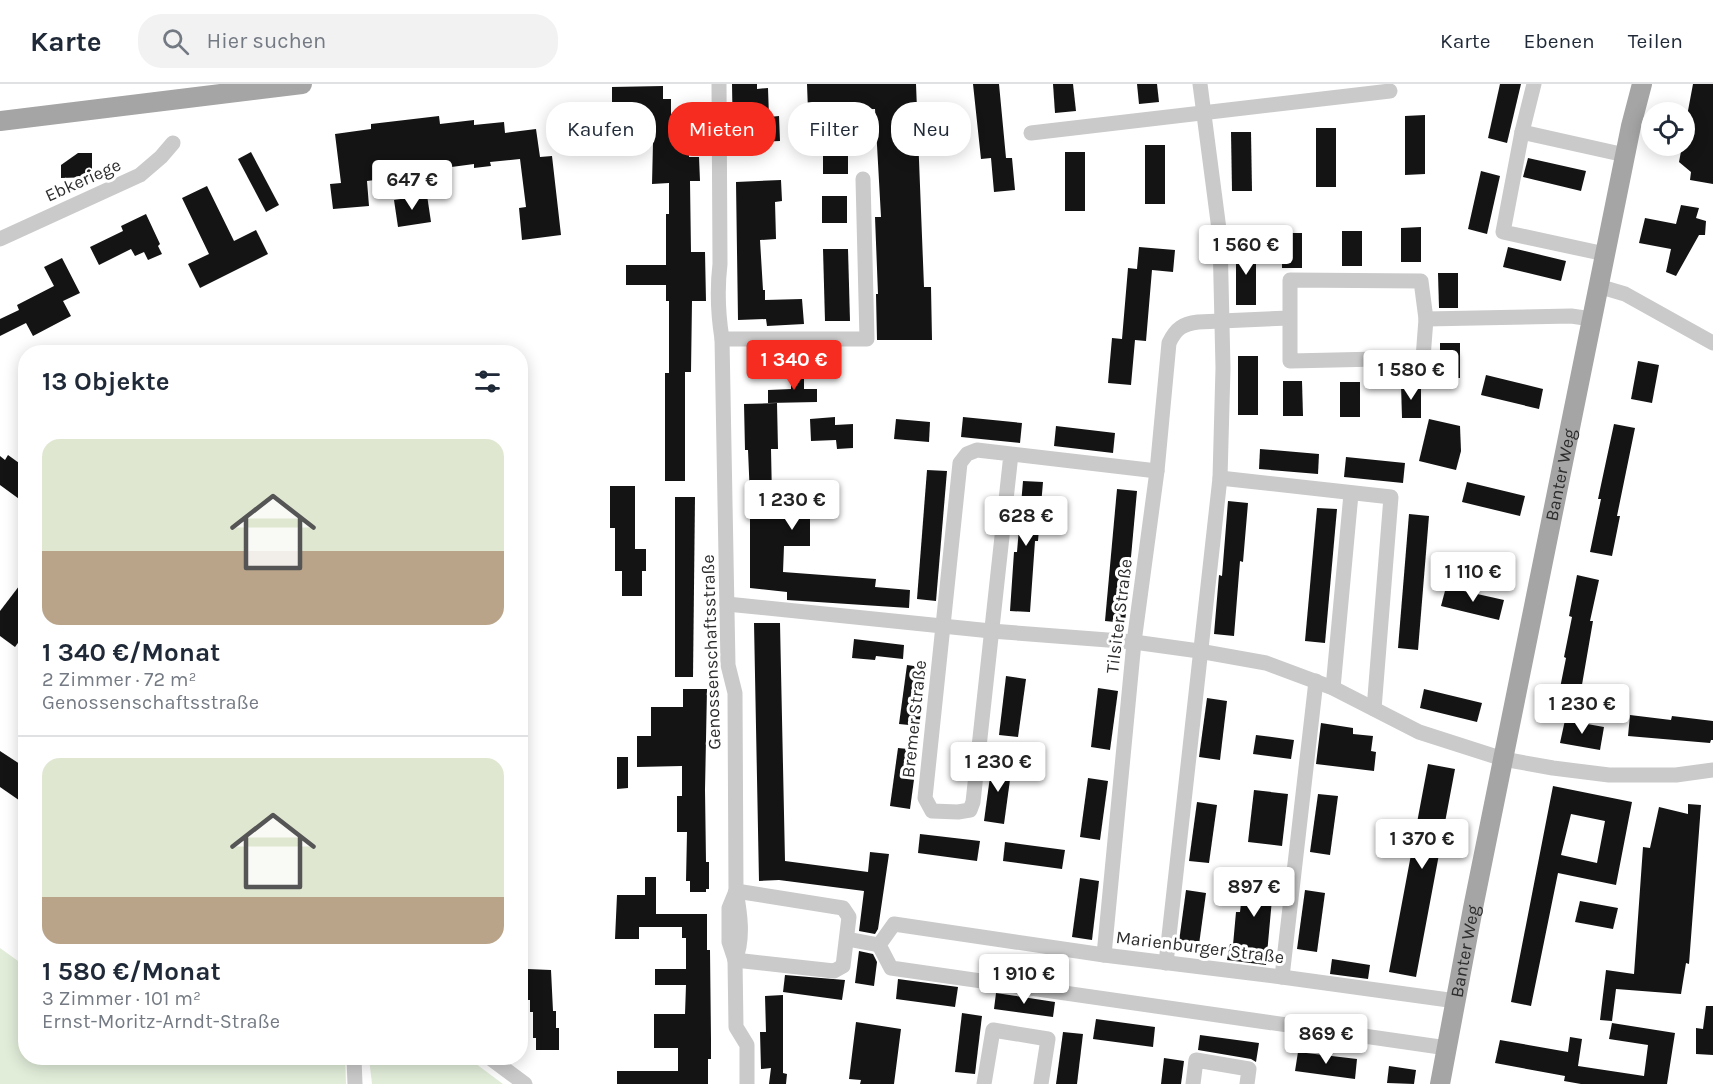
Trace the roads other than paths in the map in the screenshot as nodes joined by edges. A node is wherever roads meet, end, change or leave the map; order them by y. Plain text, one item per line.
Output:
1 (302, 84) edge
2 (719, 84) edge
3 (1200, 84) edge
4 (1534, 84) edge
5 (1639, 88) edge
6 (1390, 91) dead end
7 (1203, 111) junction
8 (0, 121) edge
9 (1522, 132) junction
10 (1031, 133) dead end
11 (173, 143) dead end
12 (1625, 155) junction
13 (863, 179) dead end
14 (0, 239) edge
15 (1605, 254) junction
16 (1598, 286) junction
17 (1289, 318) junction
18 (1426, 319) junction
19 (1592, 319) junction
20 (1221, 321) junction
21 (722, 339) junction
22 (1713, 343) edge
23 (1011, 454) junction
24 (1157, 471) junction
25 (1220, 478) junction
26 (1351, 494) junction
27 (727, 604) junction
28 (944, 626) junction
29 (991, 631) junction
30 (1134, 642) junction
31 (1199, 651) junction
32 (1316, 681) junction
33 (1333, 688) junction
34 (1374, 709) junction
35 (1503, 759) junction
36 (1713, 770) edge
37 (736, 891) junction
38 (847, 939) junction
39 (879, 945) junction
40 (1104, 955) junction
41 (735, 960) junction
42 (1166, 963) junction
43 (1282, 977) junction
44 (1456, 1001) junction
45 (1447, 1048) junction
46 (354, 1065) edge
47 (499, 1065) edge
48 (355, 1084) edge
49 (525, 1084) edge
50 (747, 1084) edge
51 (984, 1084) edge
52 (1041, 1084) edge
53 (1192, 1084) edge
54 (1247, 1084) edge
55 (1440, 1084) edge

1 - 8 main road
2 - 21 street, Genossenschaftsstraße
3 - 7 street
4 - 9 street
5 - 12 main road, Banter Weg
6 - 7 street
7 - 10 street
7 - 20 street
9 - 12 street
9 - 15 street
11 - 14 street, Ebkeriege
12 - 15 main road, Banter Weg
13 - 21 street
15 - 16 main road, Banter Weg
16 - 19 main road, Banter Weg
16 - 22 street
17 - 18 street
17 - 18 street
17 - 20 street, Tilsiter Straße
18 - 19 street
19 - 35 main road, Banter Weg
20 - 24 street, Tilsiter Straße
20 - 25 street
21 - 27 street, Genossenschaftsstraße
23 - 24 street, Bremer Straße
23 - 28 street, Bremer Straße
23 - 29 street, Bremer Straße
24 - 30 street, Tilsiter Straße
25 - 26 street
25 - 31 street
26 - 33 street
26 - 34 street
27 - 28 street
27 - 37 street, Genossenschaftsstraße
28 - 29 street
28 - 29 street, Bremer Straße
29 - 30 street
30 - 31 street
30 - 40 street, Tilsiter Straße
31 - 32 street
31 - 42 street
32 - 33 street
32 - 43 street
33 - 34 street
34 - 35 street
35 - 36 street
35 - 44 main road, Banter Weg
37 - 38 street
37 - 41 street, Genossenschaftsstraße
38 - 39 street
38 - 41 street
39 - 40 street, Marienburger Straße
39 - 45 street
40 - 42 street, Marienburger Straße
41 - 50 street, Genossenschaftsstraße
42 - 43 street, Marienburger Straße
43 - 44 street, Marienburger Straße
44 - 45 main road, Banter Weg
45 - 55 main road, Banter Weg
46 - 48 street
47 - 49 street
51 - 52 street
53 - 54 street

